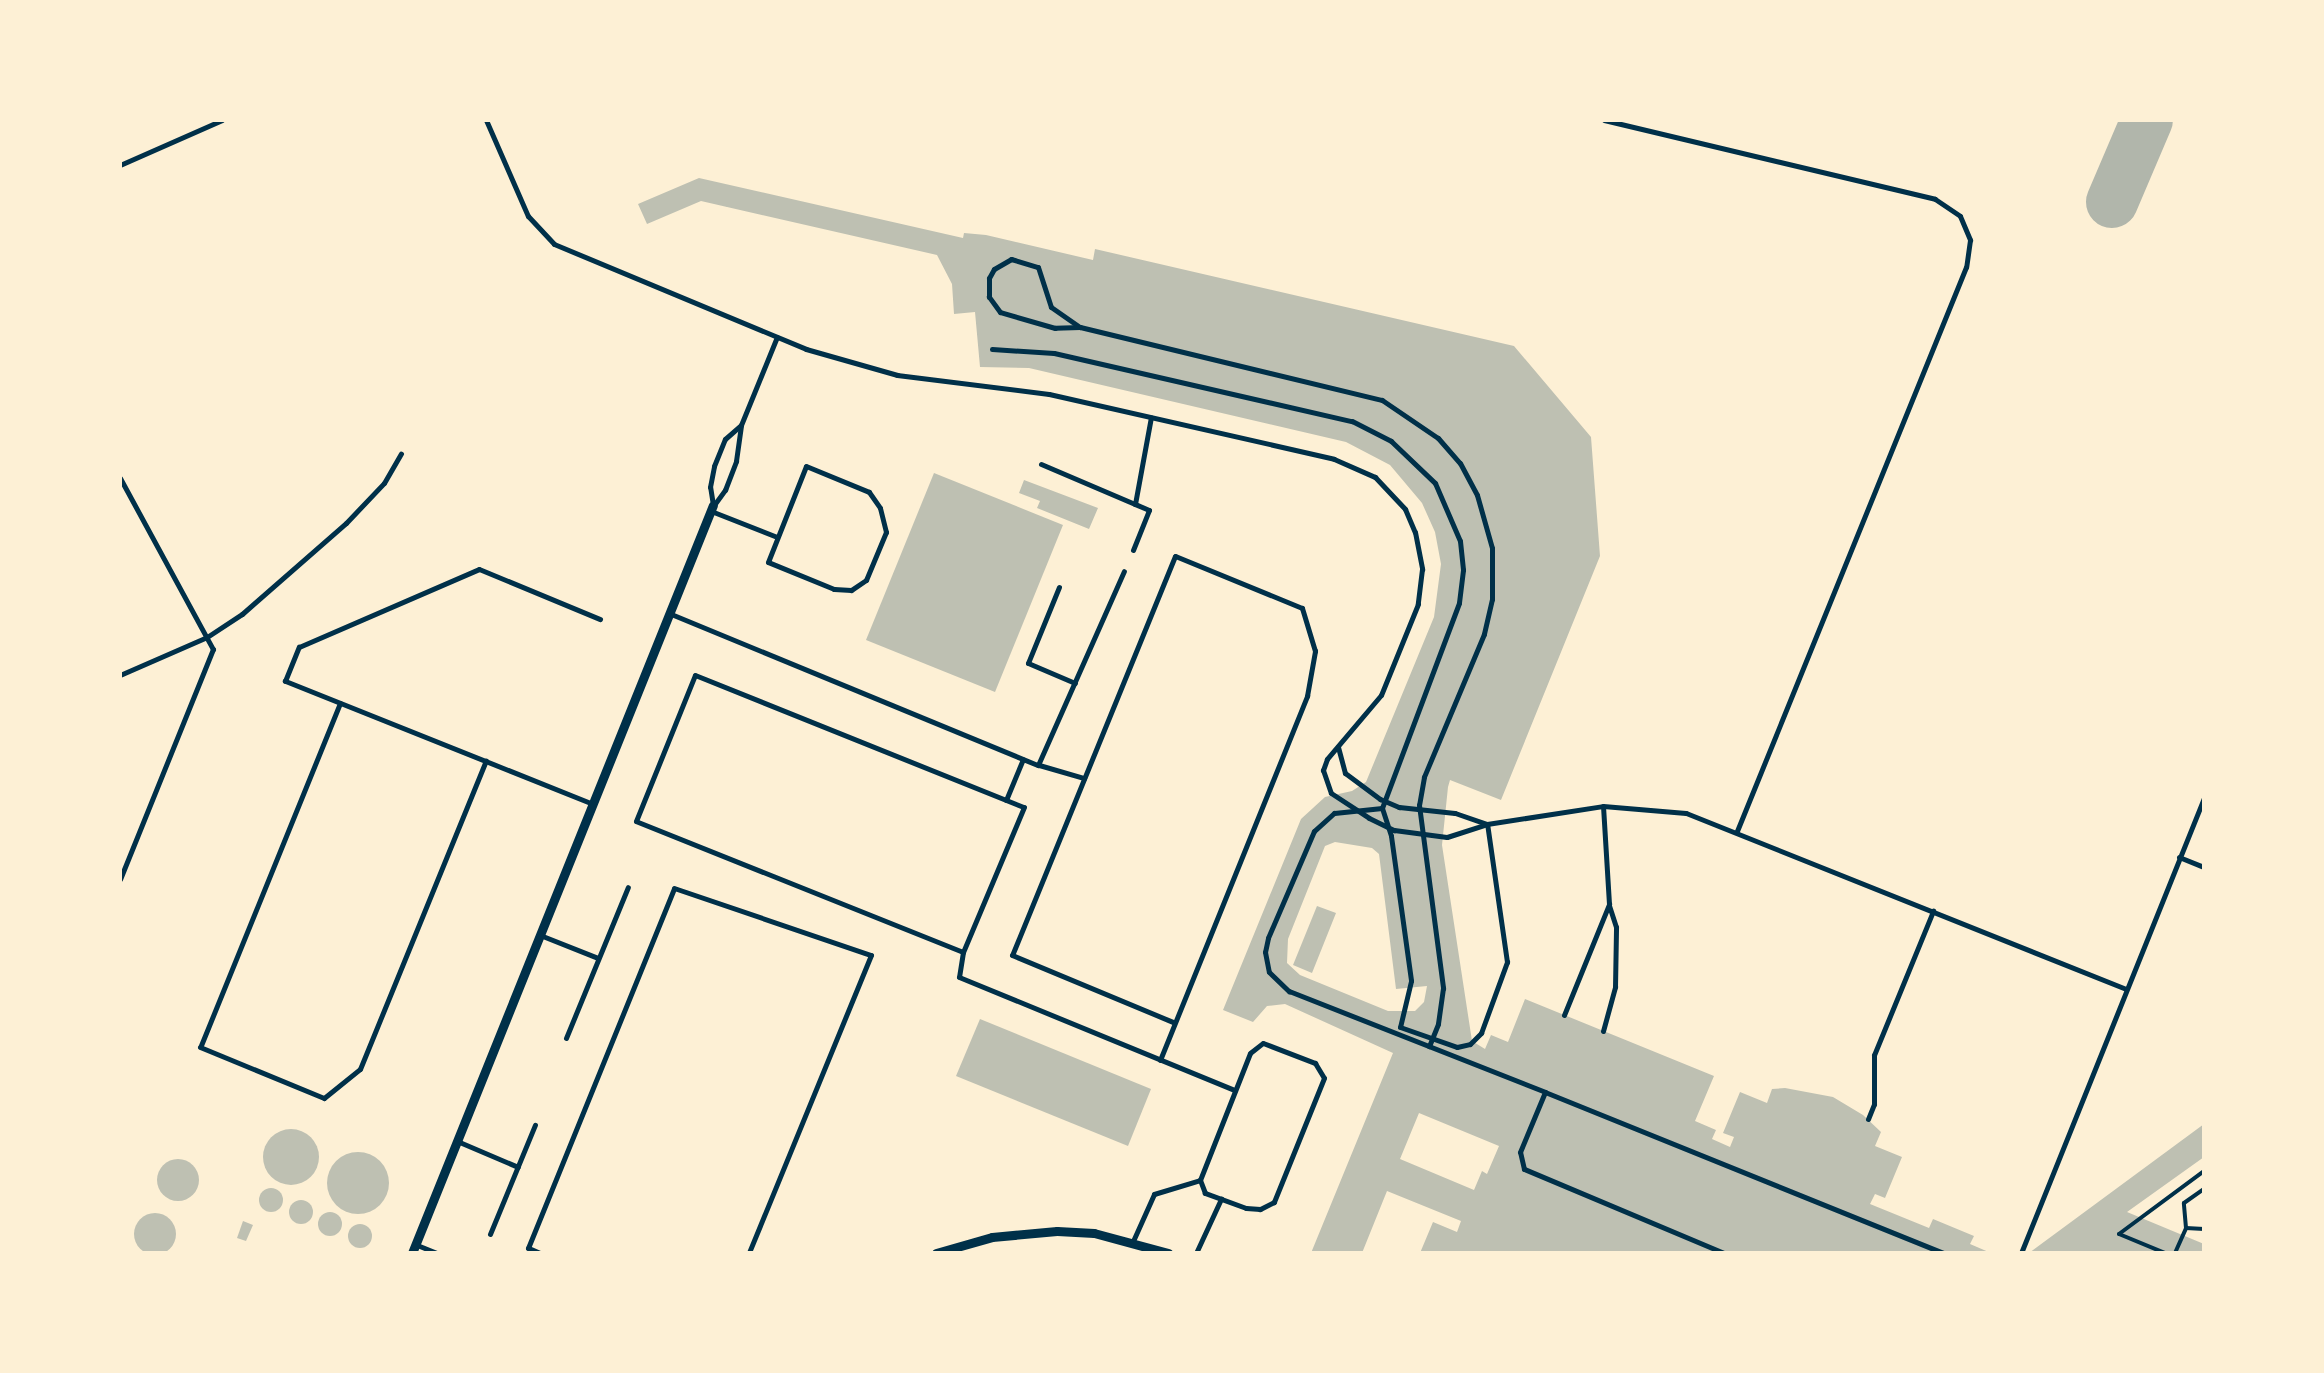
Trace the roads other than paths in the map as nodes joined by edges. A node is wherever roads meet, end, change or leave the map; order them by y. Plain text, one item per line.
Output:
1 (222, 120) edge
2 (486, 120) edge
3 (1604, 120) edge
4 (120, 166) edge
5 (1080, 326) junction
6 (777, 336) junction
7 (992, 349) dead end
8 (1151, 417) junction
9 (741, 426) junction
10 (401, 453) dead end
11 (1041, 464) dead end
12 (120, 478) edge
13 (1135, 504) junction
14 (712, 508) junction
15 (777, 537) junction
16 (1133, 550) dead end
17 (1124, 571) dead end
18 (1059, 588) dead end
19 (671, 614) junction
20 (600, 619) dead end
21 (207, 637) junction
22 (120, 675) edge
23 (1075, 683) junction
24 (340, 703) junction
25 (1338, 748) junction
26 (1023, 759) junction
27 (486, 762) junction
28 (1038, 765) junction
29 (1084, 778) junction
30 (2204, 797) edge
31 (1006, 800) junction
32 (593, 804) junction
33 (1603, 806) junction
34 (1382, 808) junction
35 (1487, 824) junction
36 (1737, 831) junction
37 (2179, 858) junction
38 (2204, 867) edge
39 (120, 879) edge
40 (628, 886) dead end
41 (1609, 904) junction
42 (1932, 910) junction
43 (540, 935) junction
44 (964, 952) junction
45 (599, 958) junction
46 (2126, 990) junction
47 (1564, 1015) dead end
48 (1172, 1022) junction
49 (1603, 1031) dead end
50 (566, 1038) dead end
51 (1429, 1046) junction
52 (1160, 1060) junction
53 (1236, 1090) junction
54 (1544, 1092) junction
55 (1868, 1120) dead end
56 (535, 1125) dead end
57 (457, 1141) junction
58 (518, 1167) junction
59 (1200, 1180) junction
60 (1221, 1199) junction
61 (490, 1234) dead end
62 (1133, 1241) junction
63 (413, 1248) edge
64 (437, 1253) edge
65 (540, 1253) edge
66 (750, 1253) edge
67 (936, 1253) edge
68 (1168, 1253) edge
69 (1196, 1253) edge
70 (1724, 1253) edge
71 (1944, 1253) edge
72 (2021, 1253) edge

1 - 4 lane
2 - 6 lane
3 - 36 lane
5 - 5 lane
5 - 51 lane
6 - 8 lane
6 - 9 lane
7 - 34 lane
8 - 13 lane
8 - 25 lane
9 - 14 lane
9 - 14 lane
10 - 21 lane
11 - 13 lane
12 - 21 lane
13 - 16 lane
14 - 15 lane
14 - 19 street
15 - 15 lane
17 - 23 lane
18 - 23 lane
19 - 26 lane
19 - 32 street
20 - 24 lane
21 - 22 lane
21 - 39 lane
23 - 28 lane
24 - 27 lane
24 - 27 lane
25 - 35 lane
25 - 35 lane
26 - 28 lane
26 - 31 lane
27 - 32 lane
28 - 29 lane
29 - 48 lane
29 - 48 lane
30 - 37 lane
31 - 44 lane
31 - 44 lane
32 - 43 street
33 - 35 lane
33 - 36 lane
33 - 41 lane
34 - 35 lane
34 - 51 lane
36 - 42 lane
37 - 38 lane
37 - 46 lane
40 - 45 lane
41 - 47 lane
41 - 49 lane
42 - 46 lane
42 - 55 lane
43 - 45 lane
43 - 57 street
44 - 52 lane
45 - 50 lane
46 - 72 lane
48 - 52 lane
51 - 54 lane
52 - 53 lane
53 - 59 lane
53 - 60 lane
54 - 70 lane
54 - 71 lane
56 - 58 lane
57 - 58 lane
57 - 63 street
58 - 61 lane
59 - 60 lane
59 - 62 lane
60 - 69 lane
62 - 67 street
62 - 68 street
63 - 64 lane
65 - 66 lane

